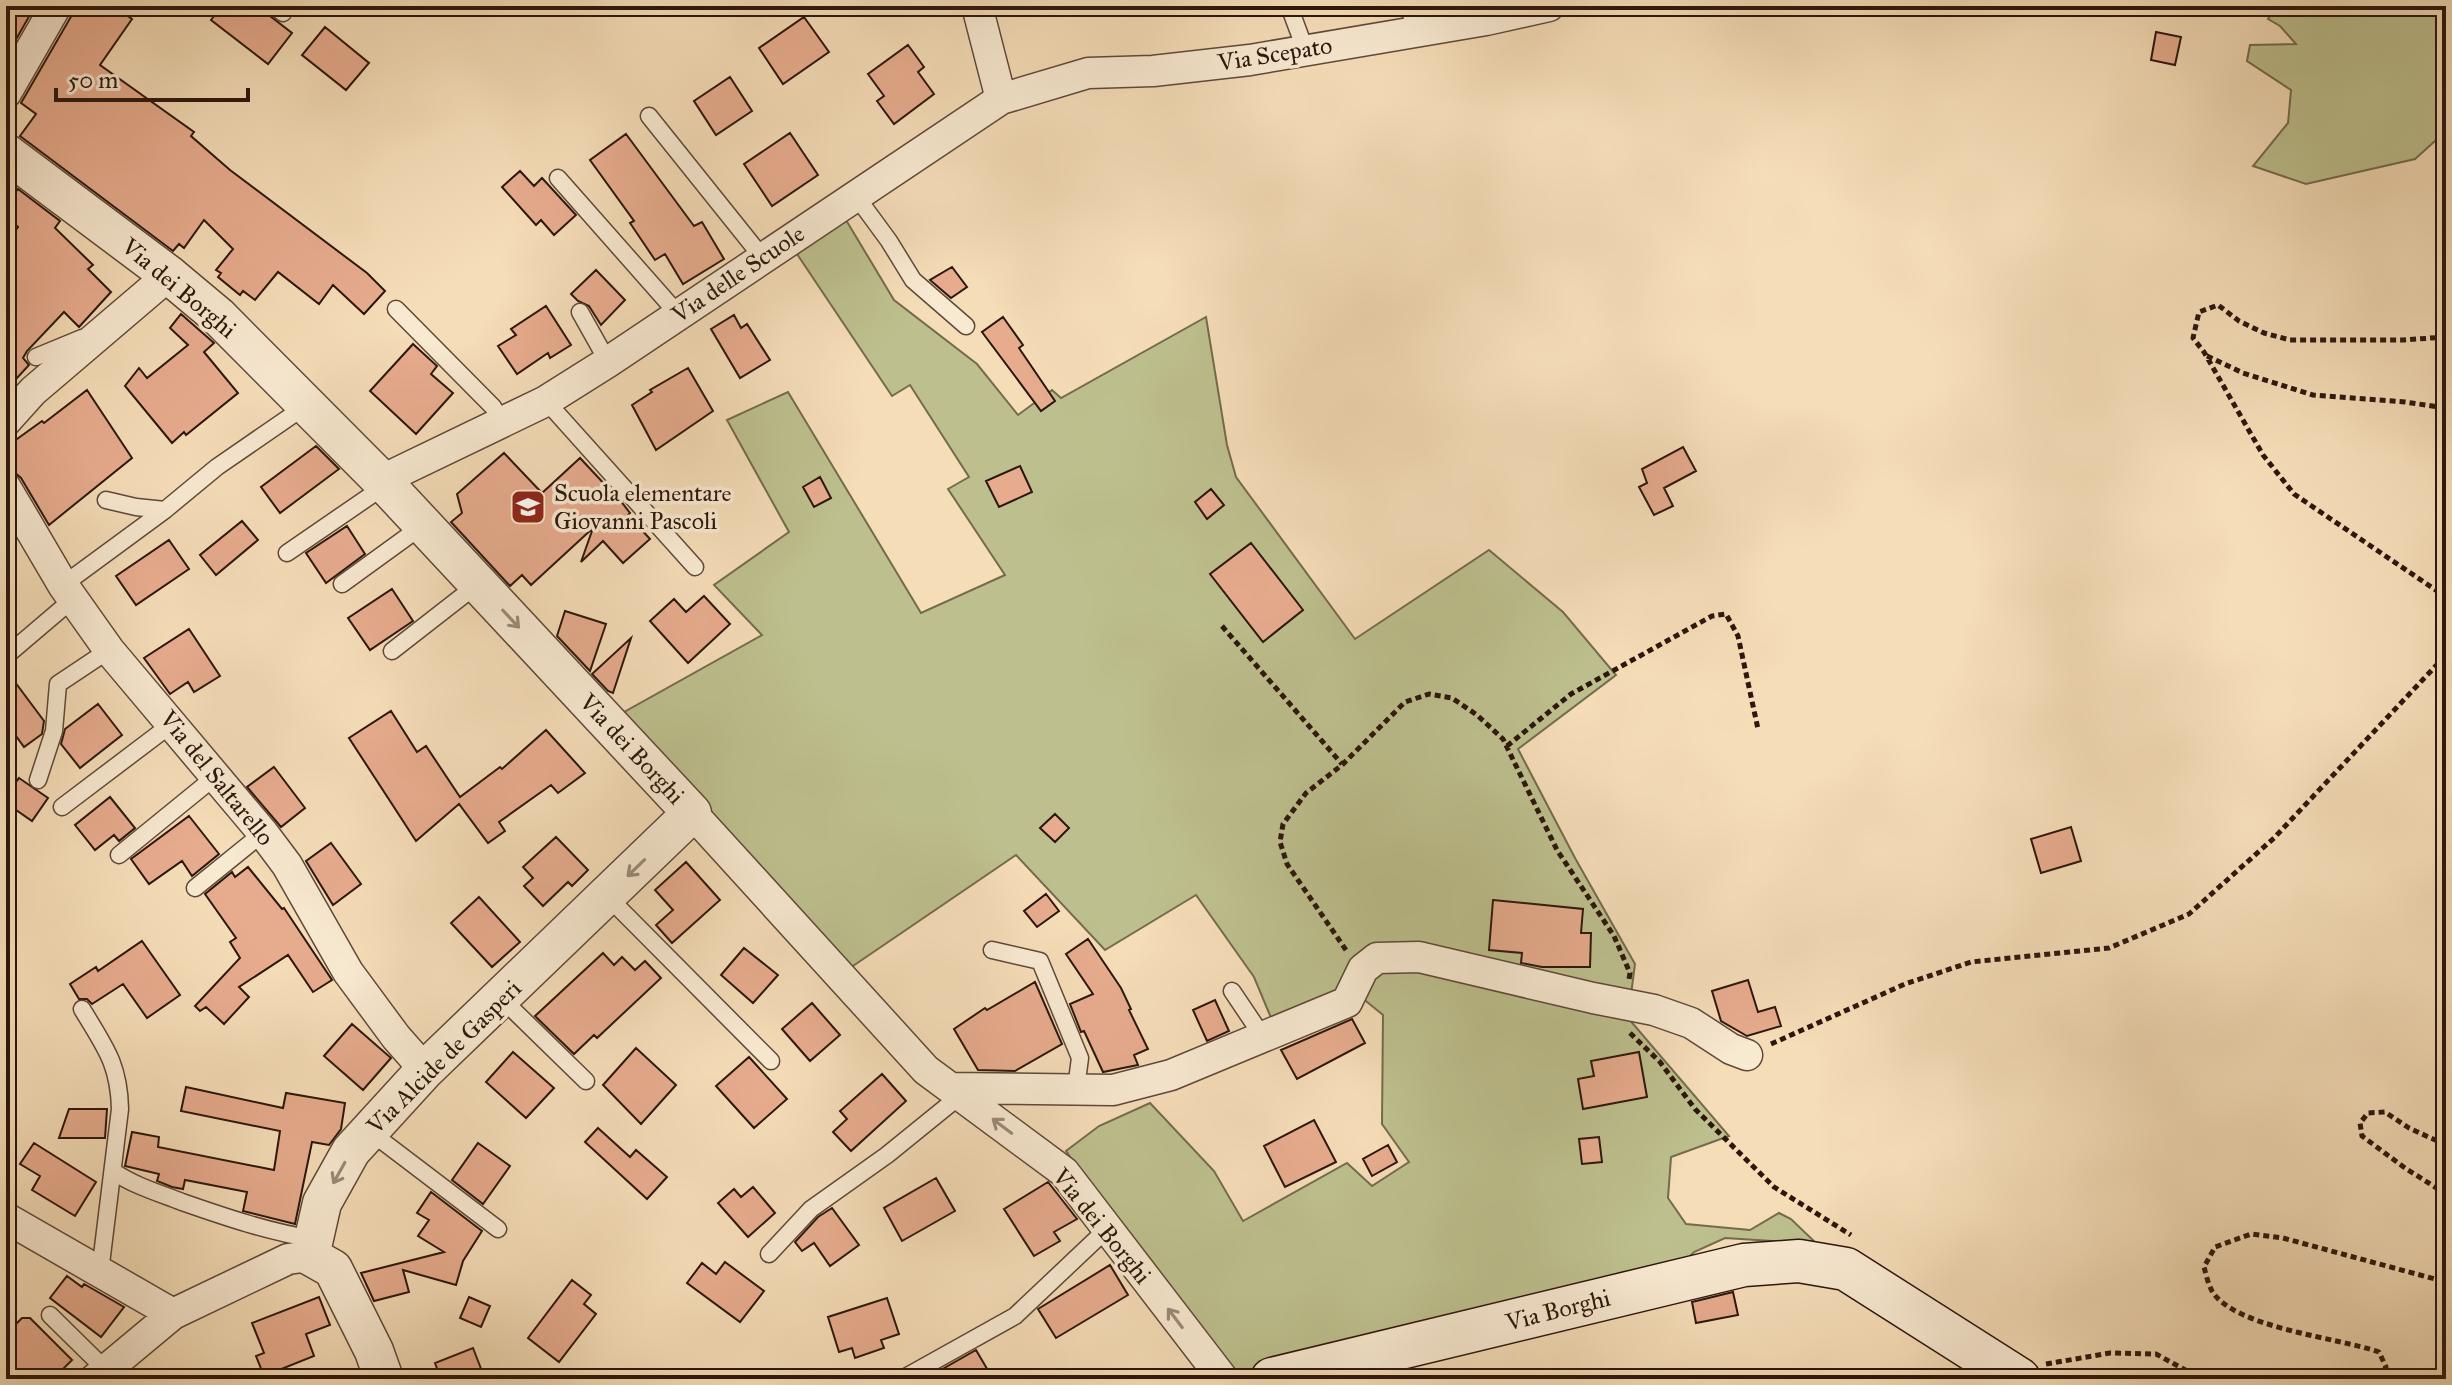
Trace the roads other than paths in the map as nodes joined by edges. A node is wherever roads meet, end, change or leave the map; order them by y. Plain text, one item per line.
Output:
1 (56, 6) edge
2 (977, 6) edge
3 (1289, 6) edge
4 (1549, 6) edge
5 (1413, 18) edge
6 (1305, 49) junction
7 (6, 93) edge
8 (1001, 99) junction
9 (649, 116) dead end
10 (9, 162) edge
11 (558, 178) dead end
12 (856, 196) junction
13 (762, 257) junction
14 (169, 275) junction
15 (396, 309) dead end
16 (580, 312) dead end
17 (678, 314) junction
18 (966, 326) dead end
19 (103, 332) junction
20 (36, 357) dead end
21 (608, 362) junction
22 (546, 401) junction
23 (307, 405) junction
24 (6, 421) edge
25 (503, 423) junction
26 (384, 482) junction
27 (6, 488) edge
28 (106, 500) dead end
29 (165, 510) junction
30 (422, 526) junction
31 (287, 553) dead end
32 (695, 567) dead end
33 (342, 584) dead end
34 (478, 584) junction
35 (68, 592) junction
36 (109, 650) junction
37 (392, 651) dead end
38 (6, 656) edge
39 (173, 723) junction
40 (216, 776) junction
41 (38, 780) dead end
42 (62, 807) dead end
43 (692, 813) junction
44 (263, 833) junction
45 (119, 855) dead end
46 (195, 888) dead end
47 (607, 896) junction
48 (992, 950) dead end
49 (1232, 991) dead end
50 (502, 999) junction
51 (82, 1009) dead end
52 (1263, 1037) junction
53 (1747, 1055) road end
54 (771, 1061) dead end
55 (425, 1070) junction
56 (586, 1081) dead end
57 (1076, 1088) junction
58 (956, 1091) junction
59 (369, 1131) junction
60 (114, 1172) junction
61 (6, 1218) edge
62 (498, 1229) dead end
63 (1107, 1229) junction
64 (312, 1247) junction
65 (769, 1254) dead end
66 (100, 1272) junction
67 (173, 1314) junction
68 (50, 1315) dead end
69 (105, 1376) edge
70 (2014, 1376) edge
71 (384, 1379) edge
72 (902, 1379) edge
73 (1223, 1379) edge
74 (1272, 1379) edge

1 - 7 street
2 - 8 street
3 - 6 lane
4 - 5 street, Via Scepato
5 - 6 street, Via Scepato
6 - 8 street, Via Scepato
8 - 12 street, Via delle Scuole
9 - 13 lane
10 - 14 street, Via dei Borghi
11 - 17 lane
12 - 13 street, Via delle Scuole
12 - 18 lane
13 - 17 street, Via delle Scuole
14 - 19 street
14 - 23 street, Via dei Borghi
15 - 25 lane
16 - 21 lane
17 - 21 street, Via delle Scuole
19 - 20 lane
19 - 24 street
21 - 22 street, Via delle Scuole
22 - 25 street, Via delle Scuole
22 - 32 lane
23 - 26 street, Via dei Borghi
23 - 29 lane
25 - 26 street, Via delle Scuole
26 - 30 street, Via dei Borghi
26 - 31 lane
27 - 35 street, Via del Saltarello
28 - 29 lane
29 - 35 lane
30 - 33 lane
30 - 34 street, Via dei Borghi
34 - 37 lane
34 -> 43 street, Via dei Borghi
35 - 36 street, Via del Saltarello
35 - 38 lane
36 - 39 street, Via del Saltarello
36 - 41 lane
39 - 40 street, Via del Saltarello
39 - 42 lane
40 - 44 street, Via del Saltarello
40 - 45 lane
43 -> 47 street, Via Alcide de Gasperi
43 - 58 street, Via dei Borghi
44 - 46 lane
44 - 55 street, Via del Saltarello
47 - 50 street, Via Alcide de Gasperi
47 - 54 lane
48 - 57 lane
49 - 52 lane
50 - 55 street, Via Alcide de Gasperi
50 - 56 lane
51 - 60 lane
52 - 53 street
52 - 57 street
55 - 59 street, Via Alcide de Gasperi
57 - 58 street
63 -> 58 street, Via dei Borghi
58 - 65 lane
59 - 62 lane
59 -> 64 street, Via Alcide de Gasperi
60 - 64 lane
60 - 66 lane
61 - 66 street
63 - 72 lane
73 -> 63 street, Via dei Borghi
64 - 67 street
64 - 71 street
66 - 67 street
67 - 69 street
68 - 69 lane
70 - 74 main road, Via Borghi

